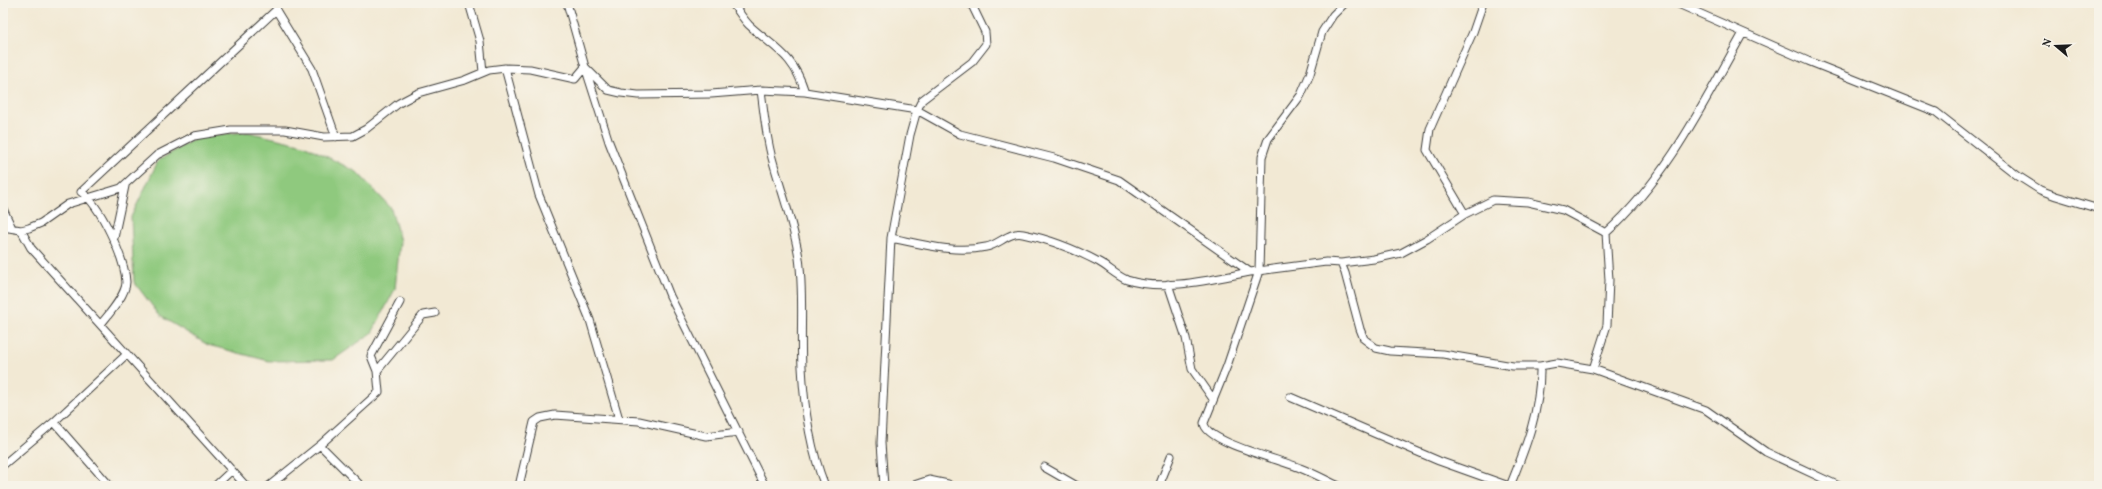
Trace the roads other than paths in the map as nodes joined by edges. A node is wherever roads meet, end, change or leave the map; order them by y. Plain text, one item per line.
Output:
1 (469, 3) edge
2 (567, 3) edge
3 (732, 3) edge
4 (971, 3) edge
5 (1345, 3) edge
6 (1483, 3) edge
7 (1676, 3) edge
8 (277, 6) edge
9 (1743, 33) junction
10 (584, 67) junction
11 (505, 68) junction
12 (483, 72) junction
13 (761, 90) junction
14 (805, 92) junction
15 (917, 110) junction
16 (336, 137) junction
17 (125, 186) junction
18 (81, 192) junction
19 (90, 197) junction
20 (68, 204) junction
21 (2099, 208) edge
22 (3, 209) edge
23 (1465, 214) junction
24 (3, 227) edge
25 (12, 228) junction
26 (21, 230) junction
27 (1606, 233) junction
28 (114, 238) junction
29 (890, 238) junction
30 (1341, 263) junction
31 (1259, 271) junction
32 (1250, 272) junction
33 (1168, 284) junction
34 (400, 302) dead end
35 (436, 314) dead end
36 (101, 324) junction
37 (126, 354) junction
38 (1540, 366) junction
39 (1593, 369) junction
40 (377, 371) junction
41 (1290, 397) dead end
42 (1213, 399) junction
43 (618, 419) junction
44 (54, 422) junction
45 (739, 432) junction
46 (320, 445) junction
47 (1171, 456) dead end
48 (3, 465) edge
49 (1044, 467) dead end
50 (231, 471) junction
51 (941, 477) dead end
52 (949, 485) edge
53 (110, 486) edge
54 (215, 486) edge
55 (246, 486) edge
56 (268, 486) edge
57 (361, 486) edge
58 (519, 486) edge
59 (765, 486) edge
60 (825, 486) edge
61 (884, 486) edge
62 (911, 486) edge
63 (1077, 486) edge
64 (1159, 486) edge
65 (1339, 486) edge
66 (1510, 486) edge
67 (1839, 486) edge

1 - 12 street
2 - 10 street
3 - 14 street
4 - 15 street
5 - 31 street
6 - 23 street
7 - 9 street
8 - 16 street
8 - 18 street
9 - 21 street
9 - 27 street
10 - 11 street
10 - 13 street
10 - 45 street
11 - 12 street
11 - 43 street
12 - 16 street
13 - 14 street
13 - 60 street
14 - 15 street
15 - 29 street
15 - 32 street
16 - 17 street
17 - 19 street
17 - 28 street
18 - 19 street
18 - 20 street
19 - 20 street
19 - 28 street
20 - 26 street
22 - 25 street
23 - 27 street
23 - 30 street
24 - 25 street
25 - 26 street
26 - 36 street
27 - 39 street
28 - 36 street
29 - 33 street
29 - 61 street
30 - 31 street
30 - 38 street
31 - 32 street
31 - 42 street
32 - 33 street
33 - 42 street
34 - 40 street
35 - 40 street
36 - 37 street
37 - 44 street
37 - 50 street
38 - 39 street
38 - 66 street
39 - 67 street
40 - 46 street
41 - 66 street
42 - 65 street
43 - 45 street
43 - 58 street
44 - 48 street
44 - 53 street
45 - 59 street
46 - 56 street
46 - 57 street
47 - 64 street
49 - 63 street
50 - 54 street
50 - 55 street
51 - 52 street
52 - 62 street

